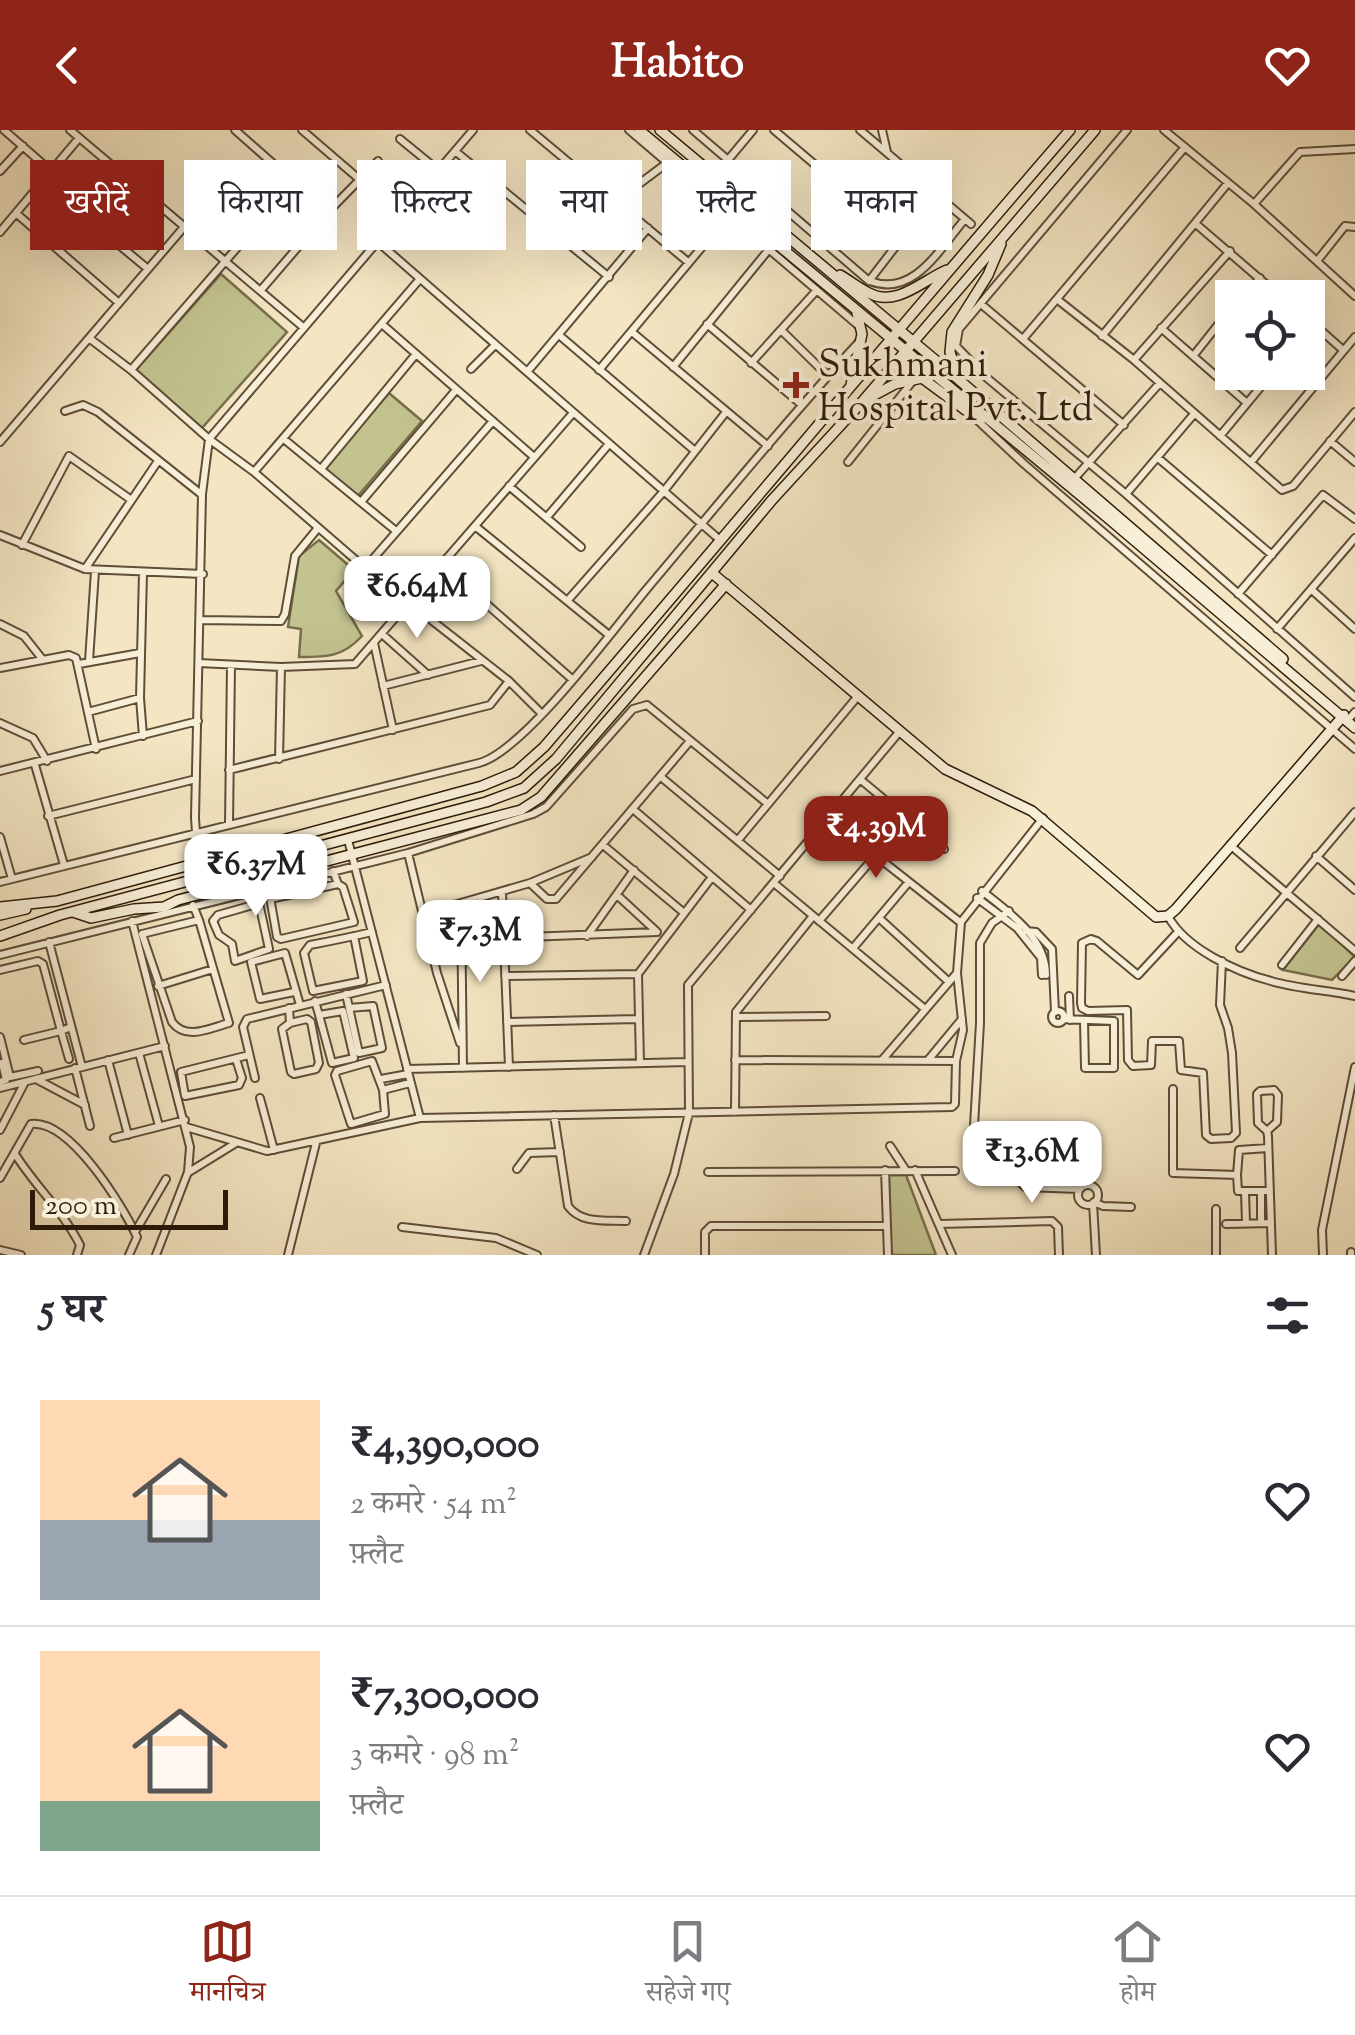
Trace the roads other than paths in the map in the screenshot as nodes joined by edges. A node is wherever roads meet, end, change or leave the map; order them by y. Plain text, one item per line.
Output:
1 (4, 130) edge
2 (70, 130) edge
3 (235, 130) edge
4 (302, 130) edge
5 (473, 130) edge
6 (530, 130) edge
7 (630, 130) edge
8 (639, 130) edge
9 (660, 130) edge
10 (694, 130) edge
11 (752, 130) edge
12 (774, 130) edge
13 (860, 130) edge
14 (882, 130) edge
15 (1070, 130) edge
16 (1095, 130) edge
17 (1126, 130) edge
18 (1164, 130) edge
19 (79, 138) junction
20 (400, 140) dead end
21 (23, 146) junction
22 (1185, 147) junction
23 (1355, 149) edge
24 (455, 150) junction
25 (886, 152) junction
26 (39, 160) edge
27 (60, 160) edge
28 (269, 160) edge
29 (425, 160) edge
30 (446, 160) edge
31 (566, 160) edge
32 (664, 160) edge
33 (673, 160) edge
34 (696, 160) edge
35 (728, 160) joint
36 (1, 168) edge
37 (357, 177) edge
38 (1228, 182) junction
39 (357, 184) edge
40 (30, 198) edge
41 (337, 203) edge
42 (1254, 204) junction
43 (17, 214) junction
44 (791, 214) edge
45 (642, 223) edge
46 (1196, 224) junction
47 (184, 225) edge
48 (184, 227) edge
49 (1355, 227) edge
50 (648, 228) junction
51 (0, 232) edge
52 (1002, 236) junction
53 (791, 240) edge
54 (125, 250) edge
55 (211, 250) edge
56 (234, 250) edge
57 (295, 250) edge
58 (371, 250) edge
59 (387, 250) edge
60 (698, 250) edge
61 (768, 250) edge
62 (775, 250) edge
63 (776, 250) edge
64 (1230, 251) junction
65 (1317, 261) junction
66 (224, 262) junction
67 (688, 262) junction
68 (924, 267) junction
69 (148, 269) junction
70 (949, 269) junction
71 (832, 274) junction
72 (934, 275) junction
73 (608, 277) junction
74 (1260, 278) edge
75 (419, 280) junction
76 (869, 281) junction
77 (261, 290) junction
78 (816, 291) junction
79 (1355, 296) edge
80 (1058, 300) junction
81 (120, 303) junction
82 (982, 304) junction
83 (856, 311) junction
84 (383, 324) junction
85 (707, 324) junction
86 (303, 327) junction
87 (1160, 328) junction
88 (781, 330) junction
89 (898, 330) junction
90 (1215, 330) edge
91 (632, 332) junction
92 (862, 334) junction
93 (1325, 334) edge
94 (559, 335) junction
95 (1102, 336) junction
96 (1355, 337) edge
97 (89, 338) junction
98 (890, 338) junction
99 (1023, 340) junction
100 (912, 342) junction
101 (495, 345) junction
102 (1344, 350) junction
103 (904, 351) junction
104 (416, 354) junction
105 (1194, 355) junction
106 (1134, 360) junction
107 (751, 363) junction
108 (673, 367) junction
109 (471, 368) dead end
110 (131, 370) junction
111 (599, 370) junction
112 (527, 372) junction
113 (1325, 374) edge
114 (828, 376) junction
115 (916, 377) junction
116 (958, 379) junction
117 (1159, 384) junction
118 (851, 385) junction
119 (456, 390) junction
120 (1258, 390) edge
121 (1312, 390) edge
122 (862, 402) junction
123 (1248, 403) junction
124 (802, 404) junction
125 (64, 411) dead end
126 (726, 412) junction
127 (1355, 412) edge
128 (573, 413) junction
129 (972, 414) junction
130 (1194, 414) junction
131 (991, 420) junction
132 (493, 422) junction
133 (1124, 425) junction
134 (1220, 436) junction
135 (209, 439) junction
136 (285, 440) junction
137 (1330, 441) junction
138 (0, 442) edge
139 (610, 444) junction
140 (768, 446) junction
141 (695, 451) junction
142 (534, 457) junction
143 (1158, 458) junction
144 (158, 462) junction
145 (848, 462) dead end
146 (1250, 462) junction
147 (1355, 462) edge
148 (1088, 464) junction
149 (321, 469) junction
150 (254, 472) junction
151 (1074, 479) junction
152 (509, 486) junction
153 (664, 491) junction
154 (762, 492) junction
155 (202, 494) junction
156 (1126, 494) junction
157 (130, 499) junction
158 (772, 500) junction
159 (361, 502) junction
160 (751, 505) junction
161 (761, 514) junction
162 (546, 517) junction
163 (1355, 519) edge
164 (702, 524) junction
165 (474, 526) junction
166 (318, 528) junction
167 (396, 531) junction
168 (0, 536) edge
169 (1355, 538) edge
170 (720, 541) junction
171 (22, 546) junction
172 (581, 547) dead end
173 (1272, 556) junction
174 (441, 564) junction
175 (365, 568) junction
176 (85, 570) junction
177 (95, 571) junction
178 (142, 572) junction
179 (203, 574) junction
180 (712, 574) junction
181 (726, 584) junction
182 (1312, 590) junction
183 (1238, 594) junction
184 (568, 600) junction
185 (408, 603) junction
186 (201, 620) junction
187 (1, 628) edge
188 (1355, 628) edge
189 (1277, 629) junction
190 (382, 634) junction
191 (609, 635) junction
192 (374, 643) junction
193 (140, 653) junction
194 (622, 656) junction
195 (43, 660) junction
196 (481, 661) junction
197 (89, 662) junction
198 (200, 663) junction
199 (78, 664) junction
200 (231, 665) junction
201 (281, 666) junction
202 (634, 666) junction
203 (0, 668) edge
204 (429, 675) junction
205 (573, 680) junction
206 (509, 681) junction
207 (383, 686) junction
208 (858, 696) junction
209 (1355, 697) edge
210 (140, 698) junction
211 (88, 712) junction
212 (540, 712) junction
213 (1350, 718) edge
214 (198, 721) junction
215 (0, 724) edge
216 (392, 730) junction
217 (1332, 730) junction
218 (900, 731) junction
219 (143, 736) junction
220 (690, 740) junction
221 (96, 749) junction
222 (1355, 749) edge
223 (279, 759) junction
224 (47, 761) junction
225 (35, 765) junction
226 (230, 770) junction
227 (0, 771) edge
228 (661, 776) junction
229 (196, 779) junction
230 (862, 780) junction
231 (768, 804) junction
232 (634, 810) junction
233 (1354, 814) edge
234 (48, 816) junction
235 (1042, 818) junction
236 (907, 819) junction
237 (229, 824) junction
238 (194, 834) junction
239 (0, 837) edge
240 (348, 840) junction
241 (738, 840) junction
242 (1230, 844) junction
243 (603, 845) junction
244 (944, 850) dead end
245 (351, 853) junction
246 (408, 853) junction
247 (875, 854) junction
248 (593, 856) junction
249 (1316, 856) junction
250 (198, 862) junction
251 (64, 865) junction
252 (354, 866) junction
253 (634, 870) junction
254 (333, 871) junction
255 (712, 876) junction
256 (780, 876) junction
257 (12, 879) junction
258 (0, 882) edge
259 (908, 883) junction
260 (338, 884) junction
261 (530, 884) junction
262 (774, 884) junction
263 (268, 886) junction
264 (256, 889) junction
265 (1355, 890) edge
266 (1286, 891) junction
267 (502, 892) junction
268 (617, 895) junction
269 (980, 895) junction
270 (270, 899) junction
271 (57, 901) junction
272 (260, 904) junction
273 (461, 904) junction
274 (193, 905) junction
275 (0, 908) edge
276 (751, 910) junction
277 (73, 912) junction
278 (683, 912) junction
279 (150, 913) junction
280 (423, 914) junction
281 (1006, 914) junction
282 (0, 916) edge
283 (1168, 916) junction
284 (879, 918) junction
285 (816, 919) junction
286 (1318, 919) junction
287 (199, 920) junction
288 (132, 921) junction
289 (961, 922) junction
290 (1024, 931) junction
291 (372, 932) junction
292 (657, 932) junction
293 (1177, 932) junction
294 (0, 933) edge
295 (354, 936) junction
296 (586, 936) junction
297 (504, 938) junction
298 (664, 938) junction
299 (48, 942) junction
300 (854, 948) junction
301 (1240, 948) dead end
302 (1355, 951) edge
303 (0, 955) edge
304 (1222, 961) junction
305 (1355, 961) edge
306 (1282, 965) dead end
307 (214, 968) junction
308 (0, 970) edge
309 (957, 973) junction
310 (638, 974) junction
311 (1044, 975) dead end
312 (505, 976) junction
313 (1342, 976) dead end
314 (949, 982) junction
315 (386, 985) junction
316 (158, 986) junction
317 (294, 992) junction
318 (346, 994) junction
319 (1070, 996) dead end
320 (1355, 996) edge
321 (316, 1002) junction
322 (300, 1005) junction
323 (289, 1008) junction
324 (349, 1008) junction
325 (925, 1009) junction
326 (319, 1015) junction
327 (826, 1016) dead end
328 (736, 1017) junction
329 (637, 1019) junction
330 (962, 1019) junction
331 (1067, 1020) junction
332 (1084, 1021) junction
333 (290, 1022) junction
334 (507, 1022) junction
335 (71, 1027) junction
336 (61, 1031) junction
337 (0, 1037) edge
338 (24, 1040) dead end
339 (460, 1043) junction
340 (165, 1046) junction
341 (139, 1053) junction
342 (0, 1055) edge
343 (249, 1055) junction
344 (69, 1058) dead end
345 (236, 1059) junction
346 (883, 1059) junction
347 (108, 1060) junction
348 (736, 1060) junction
349 (928, 1060) junction
350 (956, 1061) junction
351 (687, 1062) junction
352 (640, 1063) junction
353 (508, 1067) junction
354 (1355, 1067) edge
355 (78, 1068) junction
356 (463, 1068) junction
357 (36, 1075) junction
358 (408, 1075) junction
359 (255, 1078) dead end
360 (380, 1079) junction
361 (26, 1081) junction
362 (0, 1085) edge
363 (382, 1090) junction
364 (1173, 1090) dead end
365 (260, 1098) dead end
366 (85, 1104) junction
367 (735, 1112) junction
368 (689, 1113) junction
369 (554, 1115) junction
370 (420, 1118) junction
371 (185, 1124) junction
372 (90, 1126) dead end
373 (159, 1126) junction
374 (0, 1130) edge
375 (1267, 1131) junction
376 (128, 1135) junction
377 (114, 1138) dead end
378 (236, 1143) junction
379 (316, 1143) junction
380 (890, 1146) dead end
381 (1268, 1148) junction
382 (274, 1150) junction
383 (560, 1152) junction
384 (16, 1154) junction
385 (517, 1169) dead end
386 (885, 1170) junction
387 (910, 1170) junction
388 (955, 1170) dead end
389 (188, 1172) junction
390 (708, 1172) dead end
391 (1237, 1175) junction
392 (0, 1178) edge
393 (166, 1179) dead end
394 (1080, 1189) junction
395 (1270, 1191) junction
396 (1246, 1192) junction
397 (1260, 1192) junction
398 (1095, 1202) junction
399 (1131, 1205) dead end
400 (1216, 1209) dead end
401 (626, 1221) dead end
402 (1246, 1223) junction
403 (1266, 1223) junction
404 (939, 1224) junction
405 (1226, 1224) dead end
406 (402, 1226) dead end
407 (887, 1226) junction
408 (136, 1232) junction
409 (0, 1250) edge
410 (21, 1255) edge
411 (77, 1255) edge
412 (130, 1255) edge
413 (156, 1255) edge
414 (288, 1255) edge
415 (537, 1255) edge
416 (644, 1255) edge
417 (705, 1255) edge
418 (888, 1255) edge
419 (952, 1255) edge
420 (1060, 1255) edge
421 (1096, 1255) edge
422 (1216, 1255) edge
423 (1272, 1255) edge
424 (1324, 1255) edge

1 - 21 street
2 - 19 street
3 - 28 street
4 - 37 street
5 - 24 street
6 - 31 street
7 - 32 street
8 - 33 main road
9 - 34 main road
10 - 35 street
11 - 35 street
12 - 76 street
13 - 25 street
14 - 25 street
15 - 70 main road
16 - 52 main road
17 - 82 street
18 - 22 street
19 - 27 street
19 - 47 street
20 - 29 street
21 - 26 street
21 - 36 street
22 - 38 street
22 - 80 street
23 - 42 street
24 - 30 street
24 - 73 street
25 - 68 street
38 - 42 street
38 - 46 street
39 - 41 street
40 - 43 street
42 - 65 street
43 - 51 street
43 - 81 street
44 - 76 street
45 - 50 street
46 - 64 street
46 - 95 street
48 - 69 street
49 - 65 street
50 - 67 street
50 - 73 street
52 - 100 main road
52 - 116 main road
53 - 71 main road
54 - 69 street
55 - 66 street
56 - 66 street
57 - 77 street
58 - 86 street
59 - 75 street
60 - 67 street
61 - 85 street
62 - 78 street
63 - 83 main road
64 - 74 street
64 - 87 street
65 - 79 street
66 - 77 street
66 - 110 street
67 - 91 street
68 - 72 street
68 - 76 street
69 - 81 street
70 - 72 main road
70 - 89 main road
71 - 72 main road
71 - 89 main road
73 - 94 street
75 - 84 street
75 - 101 street
77 - 86 street
78 - 88 street
78 - 92 street
80 - 95 street
80 - 99 street
81 - 97 street
82 - 99 street
82 - 148 street
83 - 92 main road
83 - 98 main road
84 - 104 street
84 - 136 street
85 - 107 street
85 - 108 street
86 - 135 street
87 - 105 street
87 - 106 street
88 - 107 street
88 - 114 street
89 - 98 main road
89 - 100 main road
90 - 105 street
91 - 108 street
91 - 111 street
92 - 114 street
92 - 118 main road
93 - 102 street
94 - 111 street
94 - 112 street
95 - 106 street
96 - 102 street
97 - 110 street
97 - 138 street
98 - 103 main road
98 - 118 main road
99 - 133 street
100 - 103 main road
100 - 116 main road
101 - 109 street
101 - 112 street
102 - 113 street
103 - 122 main road
103 - 131 main road
104 - 119 street
104 - 149 street
105 - 123 street
106 - 117 street
107 - 124 street
108 - 126 street
110 - 135 street
111 - 141 street
112 - 128 street
114 - 124 street
115 - 122 main road
115 - 129 main road
115 - 145 street
116 - 151 main road
117 - 130 street
117 - 133 street
118 - 154 main road
119 - 132 street
119 - 159 street
120 - 123 street
121 - 146 street
122 - 158 main road
123 - 134 street
124 - 140 street
125 - 144 street
126 - 140 street
126 - 141 street
127 - 137 street
128 - 139 street
128 - 142 street
129 - 131 main road
129 - 217 street
130 - 134 street
130 - 143 street
131 - 213 main road
132 - 142 street
132 - 167 street
133 - 148 street
134 - 146 street
135 - 150 street
135 - 155 street
136 - 149 street
136 - 150 street
137 - 146 street
137 - 147 street
139 - 153 street
139 - 162 street
140 - 164 street
141 - 153 street
142 - 152 street
143 - 156 street
143 - 173 street
144 - 155 street
144 - 157 street
148 - 151 street
148 - 156 street
149 - 159 street
150 - 166 street
151 - 213 main road
152 - 162 street
152 - 165 street
153 - 164 street
153 - 184 street
154 - 158 main road
154 - 160 main road
155 - 179 street
156 - 183 street
157 - 171 street
157 - 176 street
158 - 161 main road
159 - 167 street
160 - 161 main road
160 - 170 main road
161 - 180 main road
162 - 172 street
163 - 173 street
164 - 170 street
164 - 191 street
165 - 174 street
165 - 184 street
166 - 175 street
166 - 186 street
167 - 175 street
168 - 171 street
169 - 182 street
170 - 194 main road
171 - 176 street
173 - 183 street
174 - 185 street
174 - 205 street
175 - 185 street
176 - 177 street
177 - 178 street
177 - 197 street
178 - 179 street
178 - 193 street
179 - 186 street
180 - 181 main road
180 - 202 main road
181 - 208 main road
181 - 245 main road
182 - 188 street
182 - 189 street
183 - 189 street
184 - 191 street
185 - 190 street
185 - 196 street
186 - 198 street
187 - 195 street
189 - 209 street
190 - 192 street
190 - 204 street
191 - 205 street
192 - 201 street
192 - 207 street
193 - 197 street
193 - 210 street
194 - 202 main road
194 - 250 main road
195 - 199 street
195 - 203 street
196 - 204 street
196 - 206 street
197 - 199 street
198 - 200 street
198 - 214 street
199 - 211 street
200 - 201 street
200 - 226 street
201 - 223 street
202 - 240 main road
204 - 207 street
205 - 212 street
206 - 212 street
206 - 216 street
207 - 216 street
208 - 218 main road
208 - 231 street
210 - 211 street
210 - 219 street
211 - 221 street
212 - 237 street
213 - 217 main road
214 - 219 street
214 - 229 street
215 - 224 street
216 - 223 street
217 - 222 street
217 - 242 main road
218 - 230 street
218 - 235 main road
219 - 221 street
220 - 228 street
220 - 231 street
220 - 246 street
221 - 224 street
223 - 226 street
224 - 225 street
225 - 227 street
225 - 234 street
226 - 237 street
228 - 232 street
228 - 241 street
229 - 234 street
229 - 238 street
230 - 236 street
230 - 256 street
231 - 241 street
232 - 243 street
232 - 255 street
233 - 249 street
234 - 251 street
235 - 269 street
235 - 283 main road
236 - 244 street
236 - 247 street
237 - 238 street
238 - 250 street
238 - 251 street
239 - 257 street
240 - 245 street
240 - 277 main road
241 - 256 street
242 - 266 street
242 - 283 main road
243 - 248 street
243 - 253 street
245 - 252 street
245 - 279 main road
246 - 252 street
246 - 280 street
247 - 259 street
247 - 285 street
248 - 261 street
248 - 261 street
249 - 265 street
249 - 266 street
250 - 271 main road
251 - 257 street
252 - 254 street
252 - 291 street
253 - 268 street
253 - 278 street
254 - 260 street
254 - 263 street
255 - 276 street
255 - 278 street
256 - 262 street
257 - 258 street
259 - 284 street
259 - 289 street
260 - 270 street
260 - 270 street
261 - 267 street
262 - 276 street
262 - 285 street
263 - 264 street
263 - 270 street
264 - 272 street
264 - 274 street
266 - 286 street
266 - 301 street
267 - 273 street
267 - 297 street
268 - 292 street
268 - 296 street
269 - 281 street
269 - 289 street
271 - 275 main road
271 - 282 main road
272 - 272 street
273 - 280 street
273 - 339 street
274 - 279 street
274 - 287 street
276 - 351 street
277 - 279 main road
277 - 294 main road
278 - 298 street
279 - 288 street
280 - 339 street
281 - 290 street
281 - 394 street
283 - 293 street
284 - 300 street
284 - 314 street
285 - 300 street
285 - 328 street
286 - 302 street
286 - 306 street
287 - 307 street
287 - 316 street
288 - 299 street
288 - 340 street
289 - 309 street
290 - 311 street
290 - 331 street
291 - 295 street
291 - 315 street
292 - 296 street
292 - 298 street
293 - 304 street
293 - 304 street
295 - 295 street
296 - 297 street
297 - 312 street
298 - 310 street
299 - 303 street
299 - 335 street
300 - 325 street
304 - 320 street
305 - 313 street
307 - 316 street
307 - 316 street
308 - 336 street
309 - 314 street
309 - 330 street
310 - 312 street
310 - 329 street
312 - 334 street
314 - 325 street
315 - 318 street
315 - 358 street
317 - 317 street
317 - 322 street
318 - 321 street
318 - 324 street
319 - 331 street
321 - 322 street
321 - 326 street
322 - 323 street
323 - 333 street
323 - 343 street
324 - 324 street
325 - 346 street
326 - 326 street
327 - 328 street
328 - 348 street
329 - 334 street
329 - 352 street
330 - 349 street
330 - 350 street
331 - 332 street
332 - 332 street
333 - 333 street
334 - 353 street
335 - 336 street
335 - 355 street
336 - 338 street
336 - 344 street
337 - 357 street
339 - 356 street
340 - 341 street
340 - 371 street
341 - 347 street
341 - 373 street
342 - 362 street
343 - 345 street
343 - 359 street
345 - 345 street
346 - 348 street
346 - 349 street
347 - 355 street
347 - 376 street
348 - 367 street
349 - 350 street
350 - 367 street
351 - 352 street
351 - 368 street
352 - 353 street
353 - 356 street
354 - 424 street
355 - 357 street
355 - 366 street
356 - 358 street
357 - 361 street
357 - 366 street
358 - 360 street
358 - 363 street
358 - 370 street
360 - 363 street
360 - 363 street
361 - 362 street
361 - 374 street
364 - 391 street
365 - 382 street
366 - 372 street
367 - 368 street
368 - 369 street
368 - 416 street
369 - 370 street
369 - 383 street
370 - 379 street
371 - 373 street
371 - 378 street
371 - 389 street
373 - 376 street
375 - 375 street
375 - 381 street
376 - 377 street
378 - 382 street
378 - 389 street
379 - 382 street
379 - 414 street
380 - 387 street
381 - 391 street
381 - 395 street
383 - 385 street
383 - 401 street
384 - 392 street
384 - 408 street
384 - 411 street
386 - 387 street
386 - 390 street
386 - 407 street
387 - 388 street
387 - 404 street
389 - 413 street
391 - 396 street
393 - 408 street
394 - 398 street
394 - 398 street
395 - 397 street
395 - 403 street
396 - 397 street
396 - 402 street
397 - 403 street
398 - 399 street
398 - 421 street
400 - 422 street
402 - 403 street
402 - 405 street
403 - 423 street
404 - 419 street
404 - 420 street
406 - 415 street
407 - 417 street
407 - 418 street
408 - 412 street
409 - 410 street

